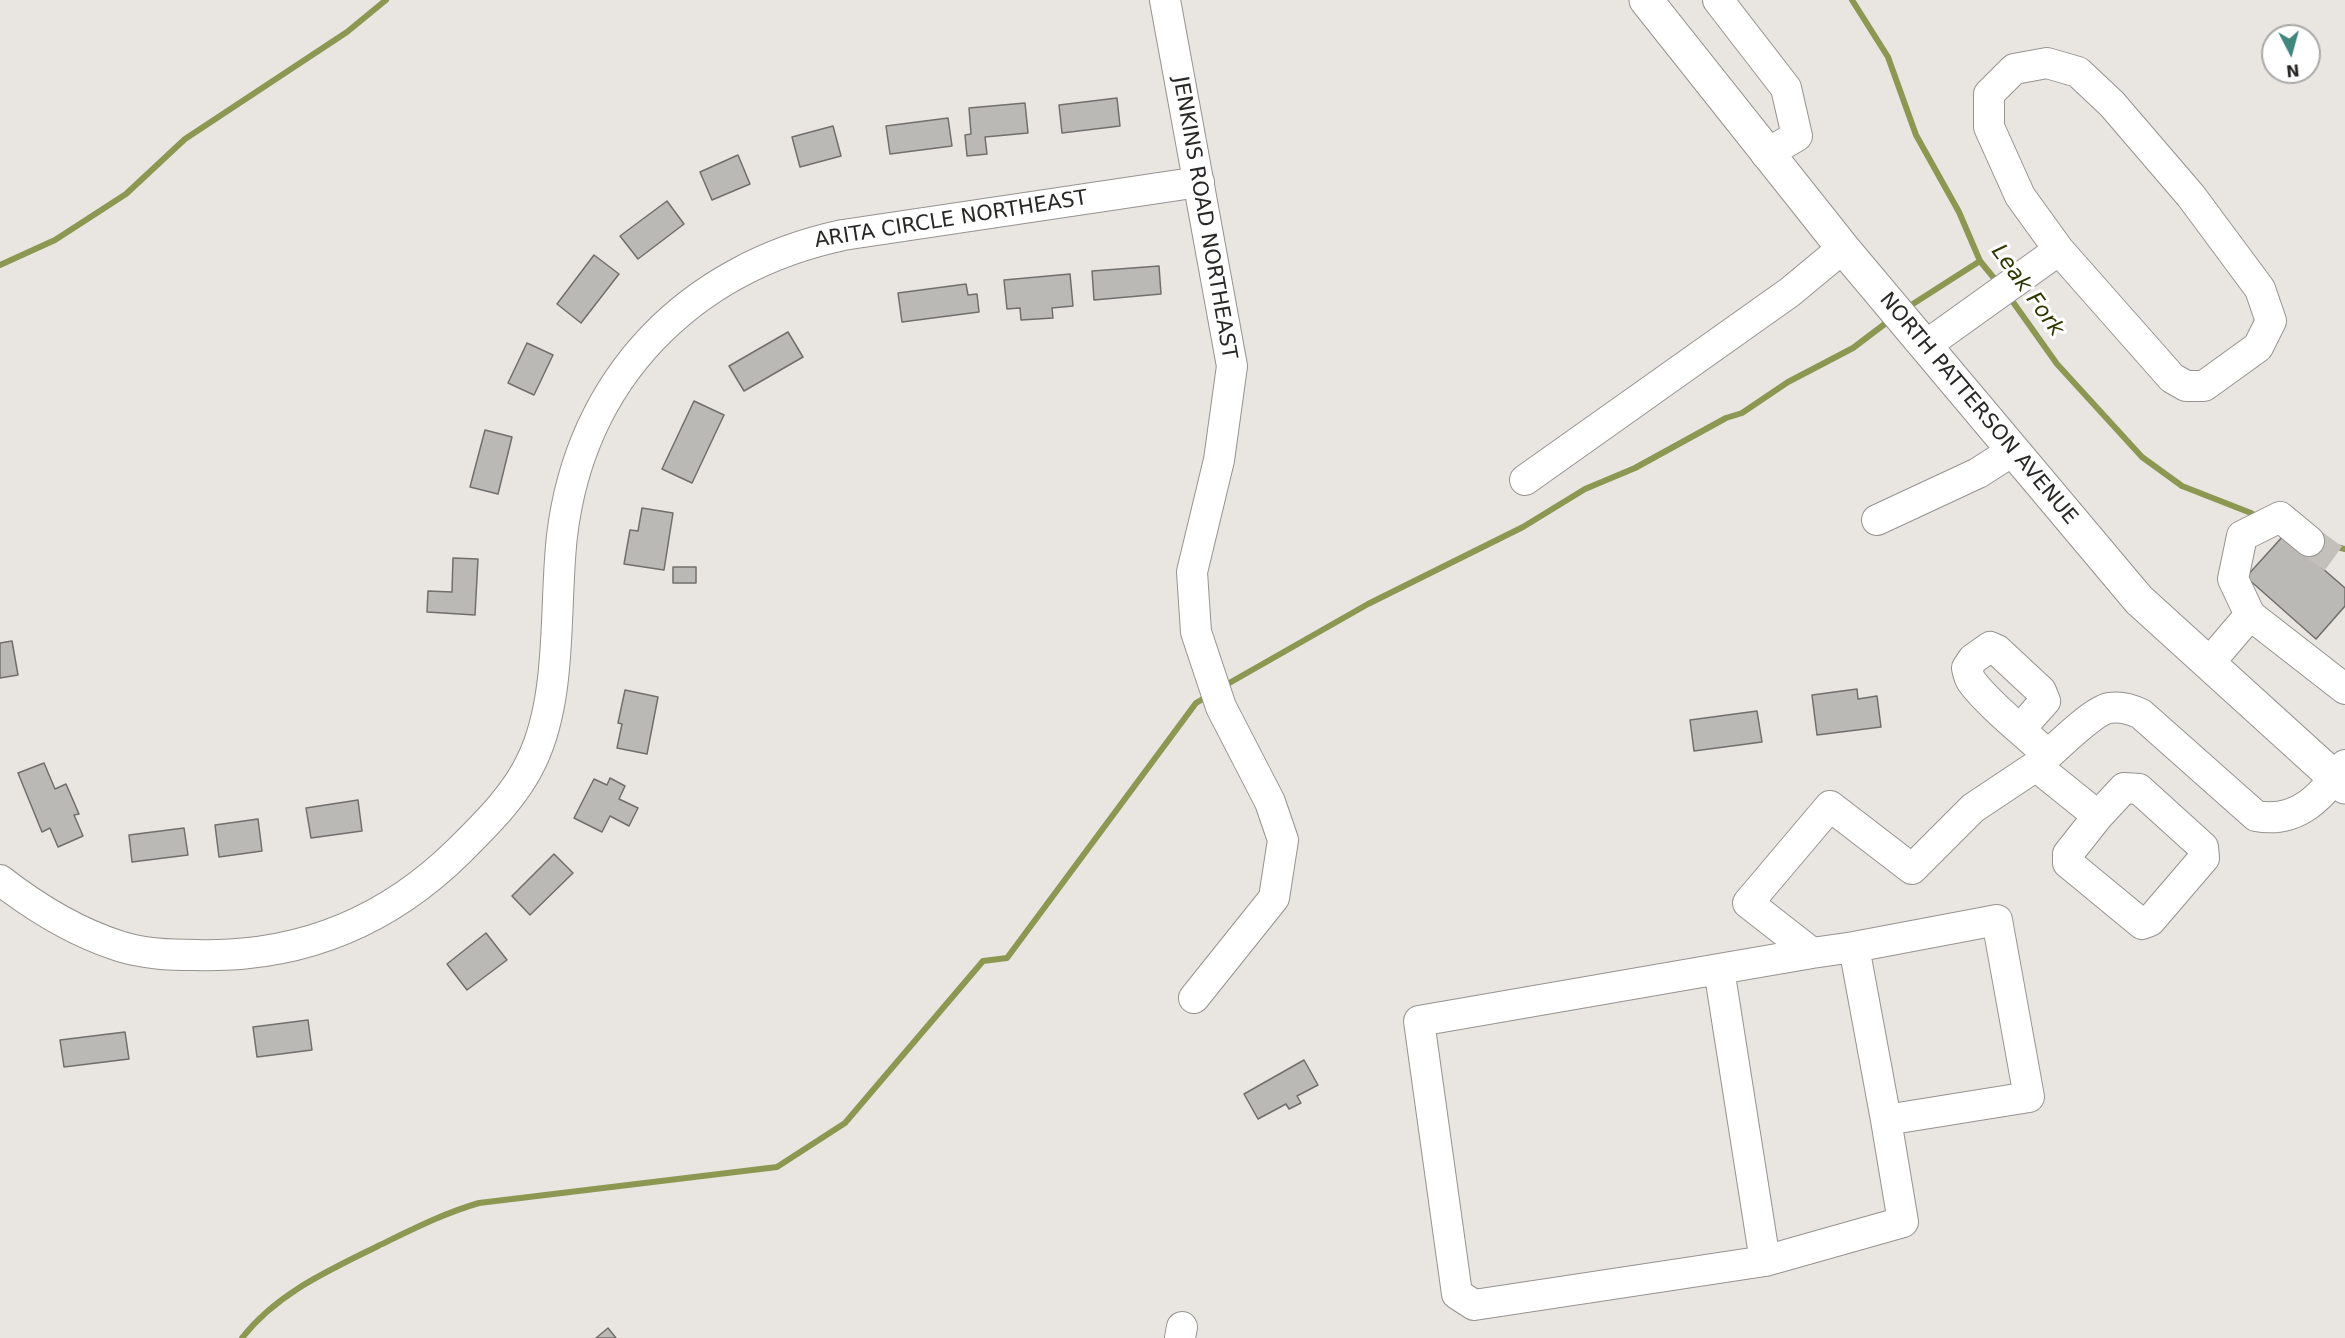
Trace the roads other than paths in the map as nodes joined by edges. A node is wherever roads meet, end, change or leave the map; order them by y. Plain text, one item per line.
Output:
1 (1165, 0) edge
2 (1646, 0) edge
3 (1718, 0) edge
4 (1766, 154) junction
5 (1199, 182) junction
6 (1843, 248) junction
7 (2059, 250) junction
8 (1925, 346) junction
9 (2014, 450) junction
10 (1525, 480) dead end
11 (1877, 520) dead end
12 (2309, 541) tunnel mouth
13 (2250, 615) junction
14 (2209, 663) junction
15 (2345, 689) edge
16 (2021, 728) dead end
17 (2042, 760) junction
18 (2342, 777) edge
19 (2098, 816) junction
20 (0, 880) edge
21 (1854, 947) junction
22 (1812, 953) junction
23 (1719, 969) junction
24 (1194, 998) dead end
25 (1886, 1120) junction
26 (1765, 1261) junction

1 - 5 street, JENKINS ROAD NORTHEAST
2 - 4 main road, NORTH PATTERSON AVENUE
3 - 4 street
4 - 6 main road, NORTH PATTERSON AVENUE
5 - 20 street, ARITA CIRCLE NORTHEAST
5 - 24 street, JENKINS ROAD NORTHEAST
6 - 8 main road, NORTH PATTERSON AVENUE
6 - 10 street
7 - 7 street
7 - 8 street
8 - 9 main road, NORTH PATTERSON AVENUE
9 - 11 street
9 - 14 main road, NORTH PATTERSON AVENUE
12 - 13 street
13 - 14 street
13 - 15 street
14 - 18 main road, NORTH PATTERSON AVENUE
16 - 17 street
17 - 18 street
17 - 19 street
17 - 22 street
19 - 19 street
21 - 22 street
21 - 25 street
21 - 25 street
22 - 23 street
23 - 26 street
23 - 26 street
25 - 26 street

